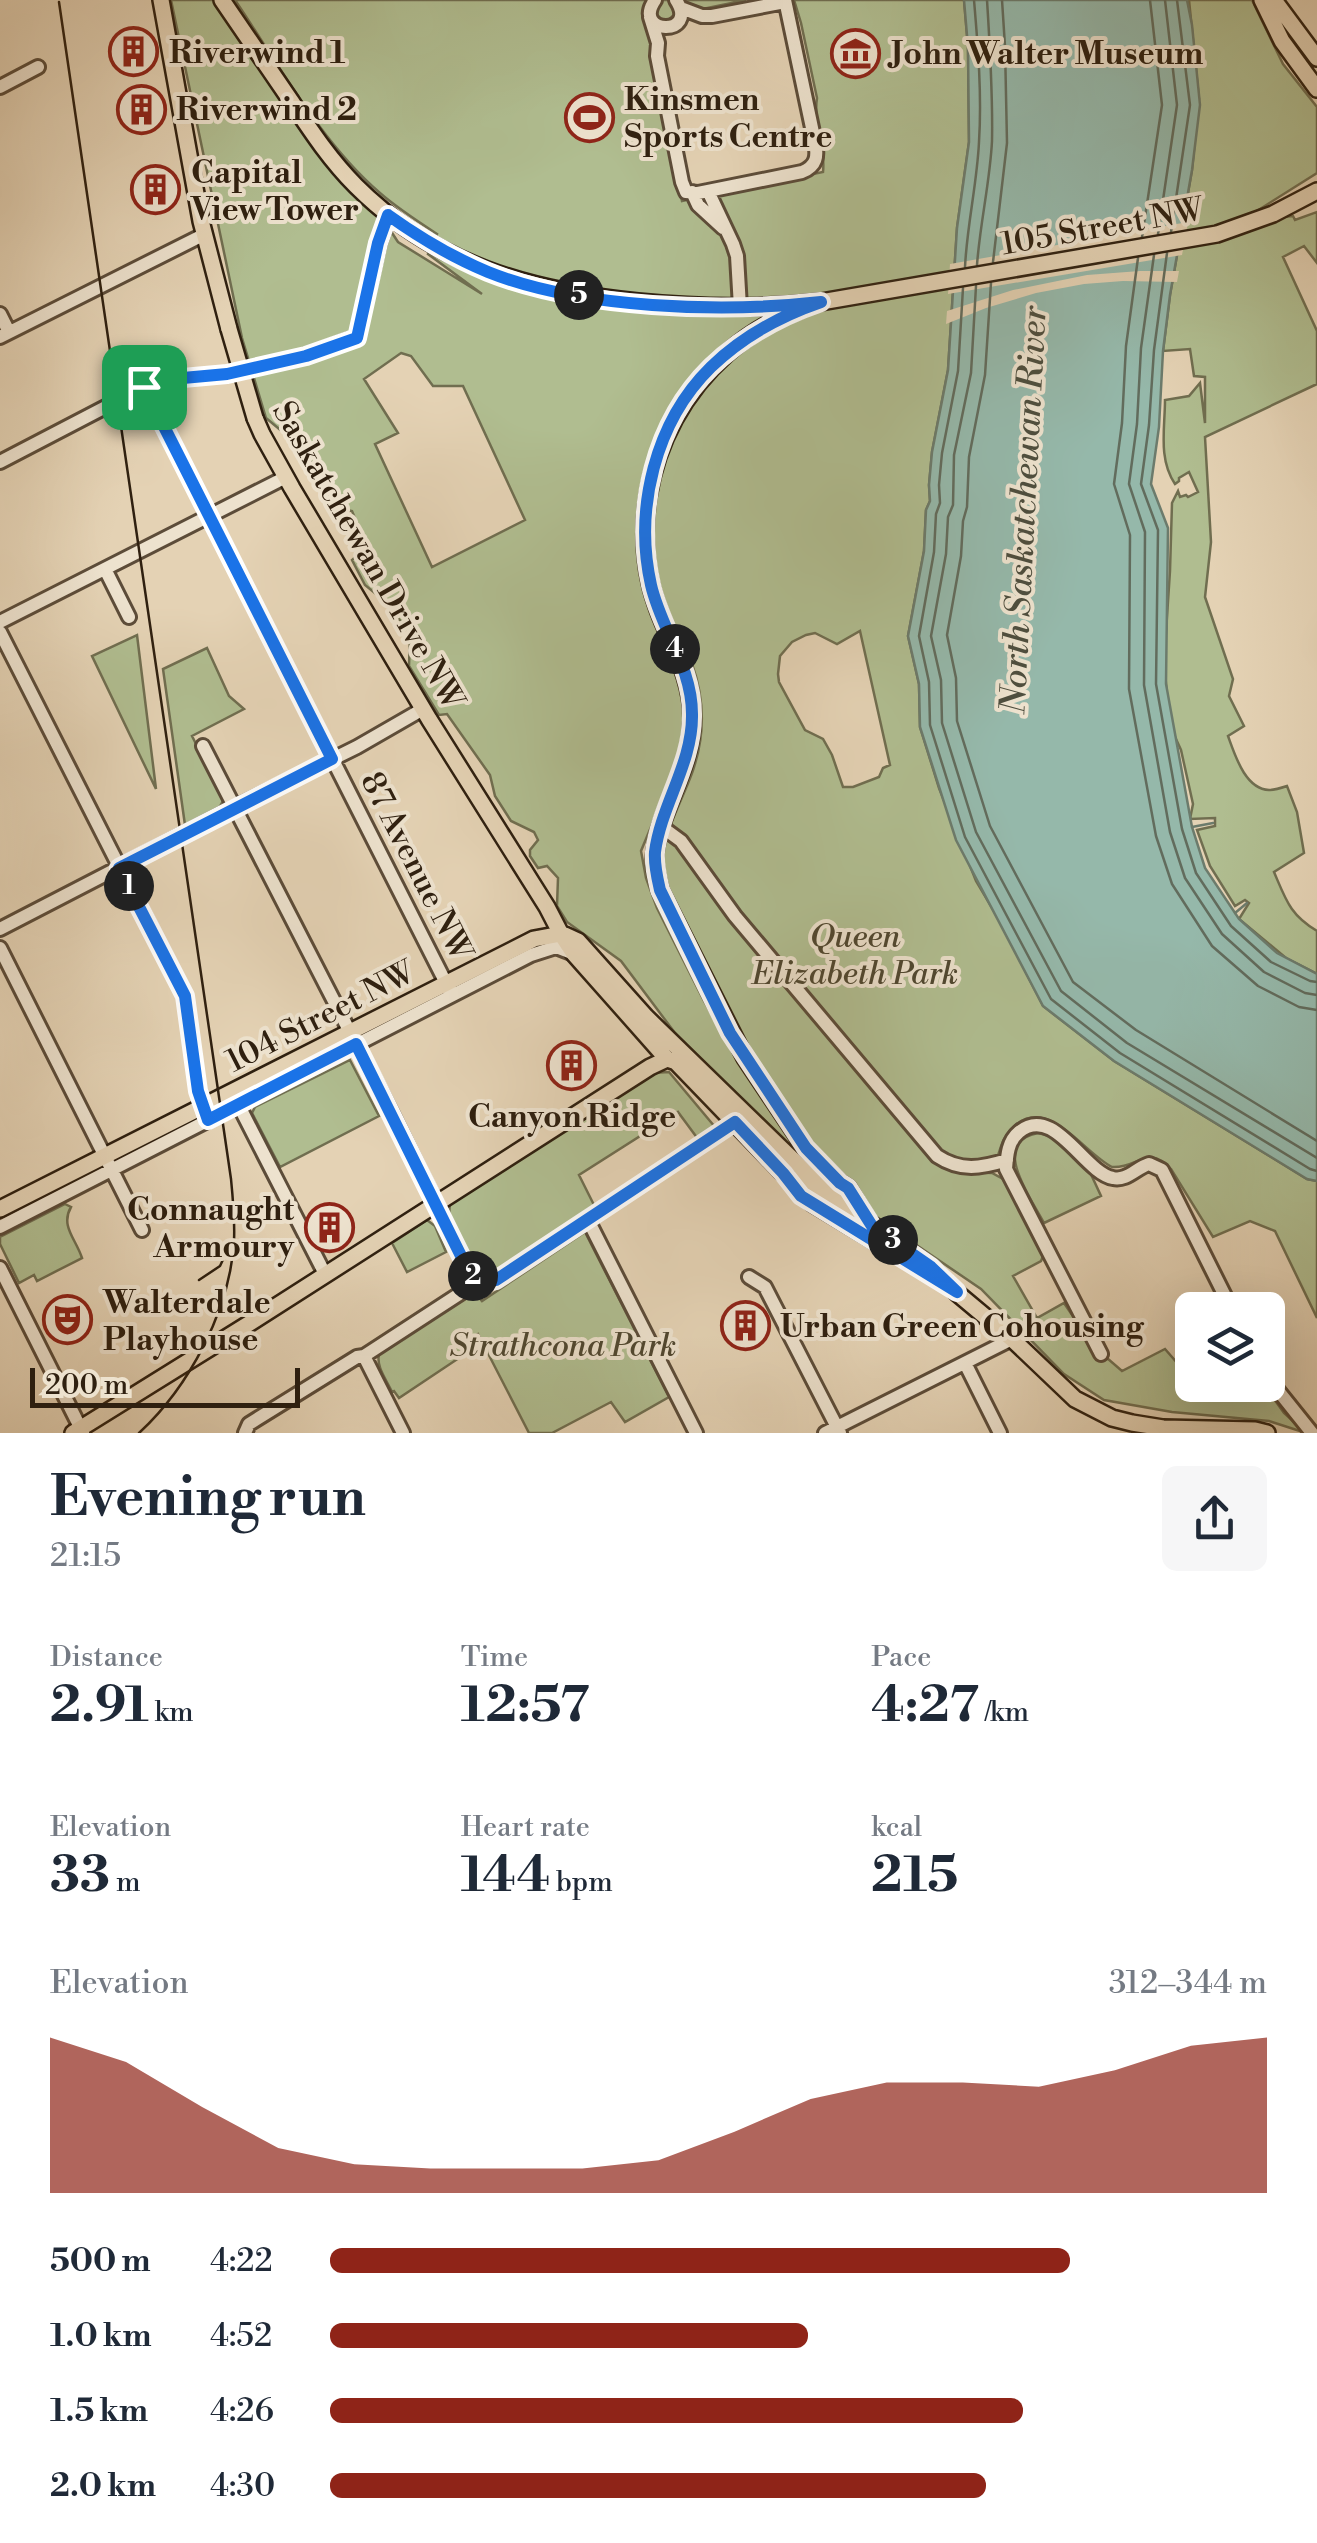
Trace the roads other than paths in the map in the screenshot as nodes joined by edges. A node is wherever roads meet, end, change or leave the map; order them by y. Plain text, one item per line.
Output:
1 (161, 0) edge
2 (222, 0) edge
3 (655, 0) edge
4 (1262, 0) edge
5 (1274, 0) edge
6 (785, 1) edge
7 (679, 4) edge
8 (650, 17) junction
9 (671, 27) junction
10 (658, 43) junction
11 (1317, 58) edge
12 (38, 67) dead end
13 (0, 87) edge
14 (1317, 90) edge
15 (708, 191) junction
16 (1317, 191) edge
17 (692, 192) junction
18 (388, 215) junction
19 (728, 233) junction
20 (204, 234) junction
21 (821, 302) junction
22 (740, 307) junction
23 (0, 314) edge
24 (4, 335) edge
25 (144, 387) junction
26 (0, 462) edge
27 (286, 478) junction
28 (209, 516) junction
29 (104, 569) junction
30 (129, 617) dead end
31 (0, 622) edge
32 (0, 632) edge
33 (423, 709) junction
34 (203, 746) dead end
35 (332, 759) junction
36 (234, 808) junction
37 (662, 827) junction
38 (119, 868) junction
39 (546, 907) junction
40 (0, 929) edge
41 (561, 934) junction
42 (534, 939) junction
43 (0, 948) edge
44 (574, 954) junction
45 (448, 989) junction
46 (646, 1017) junction
47 (353, 1038) junction
48 (667, 1059) junction
49 (235, 1098) junction
50 (206, 1113) junction
51 (735, 1122) junction
52 (108, 1162) junction
53 (1007, 1164) junction
54 (783, 1173) junction
55 (840, 1183) junction
56 (834, 1200) junction
57 (436, 1204) junction
58 (0, 1209) edge
59 (588, 1220) junction
60 (872, 1226) junction
61 (0, 1227) edge
62 (142, 1230) dead end
63 (0, 1268) edge
64 (325, 1274) junction
65 (749, 1277) dead end
66 (467, 1289) dead end
67 (957, 1292) junction
68 (1223, 1292) edge
69 (1012, 1338) junction
70 (1101, 1354) dead end
71 (364, 1356) junction
72 (965, 1363) junction
73 (1285, 1399) edge
74 (1164, 1430) edge
75 (79, 1431) edge
76 (834, 1431) edge
77 (245, 1433) edge
78 (403, 1433) edge
79 (696, 1433) edge
80 (1000, 1433) edge
81 (1268, 1433) edge
82 (1312, 1433) edge

1 - 20 main road, Saskatchewan Drive NW
2 - 18 main road
3 - 8 street
4 - 14 main road
5 - 11 main road
6 - 7 street
6 - 15 street
7 - 9 street
8 - 9 street
8 - 10 street
9 - 10 street
10 - 17 street
12 - 13 street
15 - 17 street
15 - 19 street
16 - 21 main road, 105 Street NW
17 - 19 street
18 - 22 main road
18 - 25 street
19 - 22 street
20 - 24 street
20 - 27 main road, Saskatchewan Drive NW, bridge
21 - 22 main road
21 - 37 main road
23 - 24 street
25 - 26 street
25 - 28 street, 87 Avenue NW
27 - 28 street
27 - 33 main road, Saskatchewan Drive NW
28 - 29 street
28 - 35 street, 87 Avenue NW
29 - 30 street
29 - 31 street
32 - 38 street
33 - 35 street
33 - 39 main road, Saskatchewan Drive NW
34 - 36 street
35 - 36 street
35 - 45 street, 87 Avenue NW
36 - 38 street
36 - 47 street
37 - 53 street
37 - 55 main road
38 - 40 street
38 - 50 street
39 - 41 main road, Saskatchewan Drive NW
39 - 42 main road
41 - 42 main road, 104 Street NW
41 - 44 main road, Saskatchewan Drive NW
41 - 46 main road, Saskatchewan Drive NW
42 - 45 main road, 104 Street NW
43 - 52 street
44 - 45 street, 104 Street NW
44 - 48 main road, Saskatchewan Drive NW
45 - 47 main road, 104 Street NW
46 - 48 main road
46 - 56 main road, Saskatchewan Drive NW
47 - 49 main road, 104 Street NW
47 - 57 street
48 - 51 main road, Saskatchewan Drive NW
48 - 57 main road
49 - 50 main road, 104 Street NW
49 - 64 street
50 - 52 main road, 104 Street NW
51 - 54 main road, Saskatchewan Drive NW
51 - 59 street
52 - 58 main road, 104 Street NW
52 - 61 street, 104 Street NW
52 - 62 street
53 - 68 street
53 - 70 street
54 - 56 main road, Saskatchewan Drive NW
54 - 67 main road, Saskatchewan Drive NW
55 - 56 main road
55 - 60 main road
56 - 60 main road, Saskatchewan Drive NW
57 - 59 street
57 - 64 main road
59 - 79 street
60 - 67 main road, Saskatchewan Drive NW
63 - 75 street
64 - 75 main road
65 - 76 street
66 - 71 street
67 - 69 main road, Saskatchewan Drive NW
69 - 72 street
69 - 74 main road, Saskatchewan Drive NW
71 - 77 street
71 - 78 street
72 - 76 street
72 - 80 street
73 - 82 street
74 - 81 main road, Saskatchewan Drive NW

